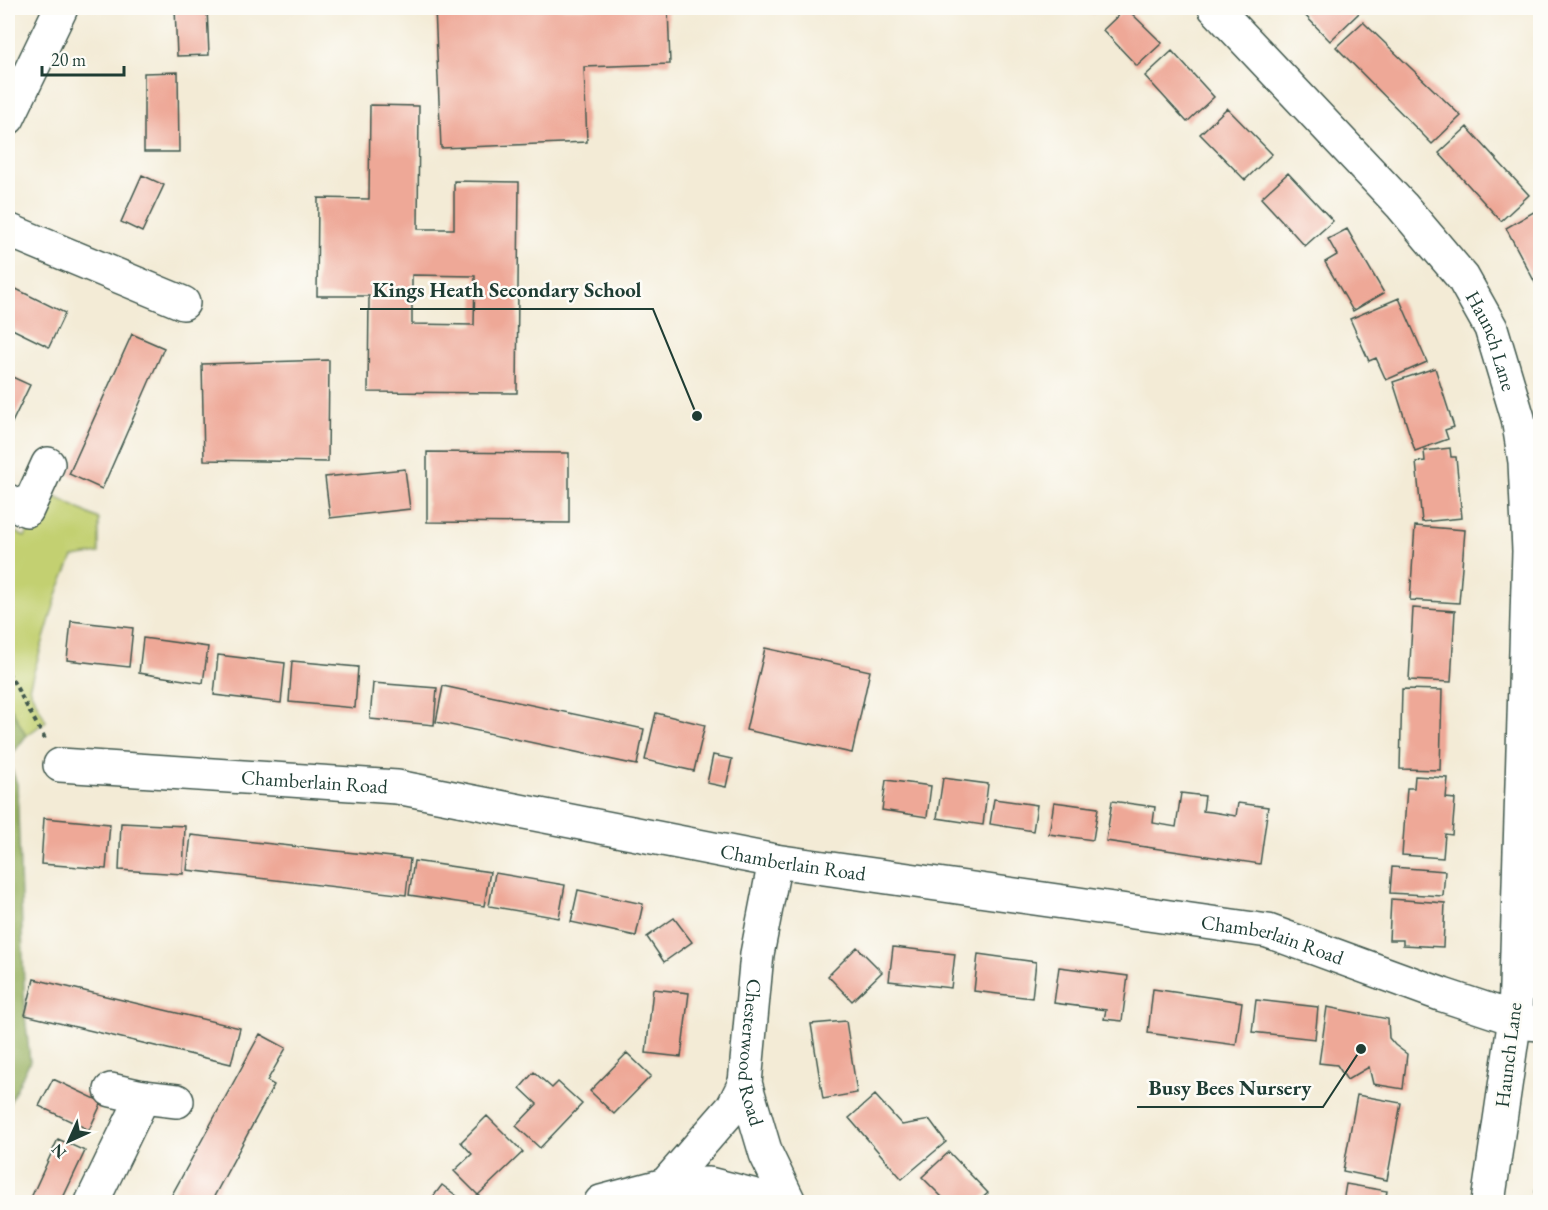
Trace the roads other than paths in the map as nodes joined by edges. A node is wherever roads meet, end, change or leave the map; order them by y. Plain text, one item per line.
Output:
1 (61, 8) edge
2 (1215, 8) edge
3 (8, 118) edge
4 (8, 230) edge
5 (183, 303) dead end
6 (48, 464) dead end
7 (8, 501) edge
8 (1535, 551) edge
9 (60, 765) road end
10 (775, 861) junction
11 (1528, 1021) edge
12 (745, 1083) junction
13 (111, 1090) dead end
14 (143, 1097) junction
15 (177, 1101) dead end
16 (665, 1185) junction
17 (92, 1203) edge
18 (600, 1203) edge
19 (780, 1203) edge
20 (789, 1203) edge
21 (1488, 1203) edge

1 - 3 street
2 - 8 street, Haunch Lane
4 - 5 street
6 - 7 street
8 - 11 street, Haunch Lane
9 - 10 street, Chamberlain Road
10 - 11 street, Chamberlain Road
10 - 12 street, Chesterwood Road
11 - 21 street, Haunch Lane
12 - 16 street
12 - 20 street, Chesterwood Road
13 - 14 street
14 - 15 street
14 - 17 street
16 - 18 street
16 - 19 street

